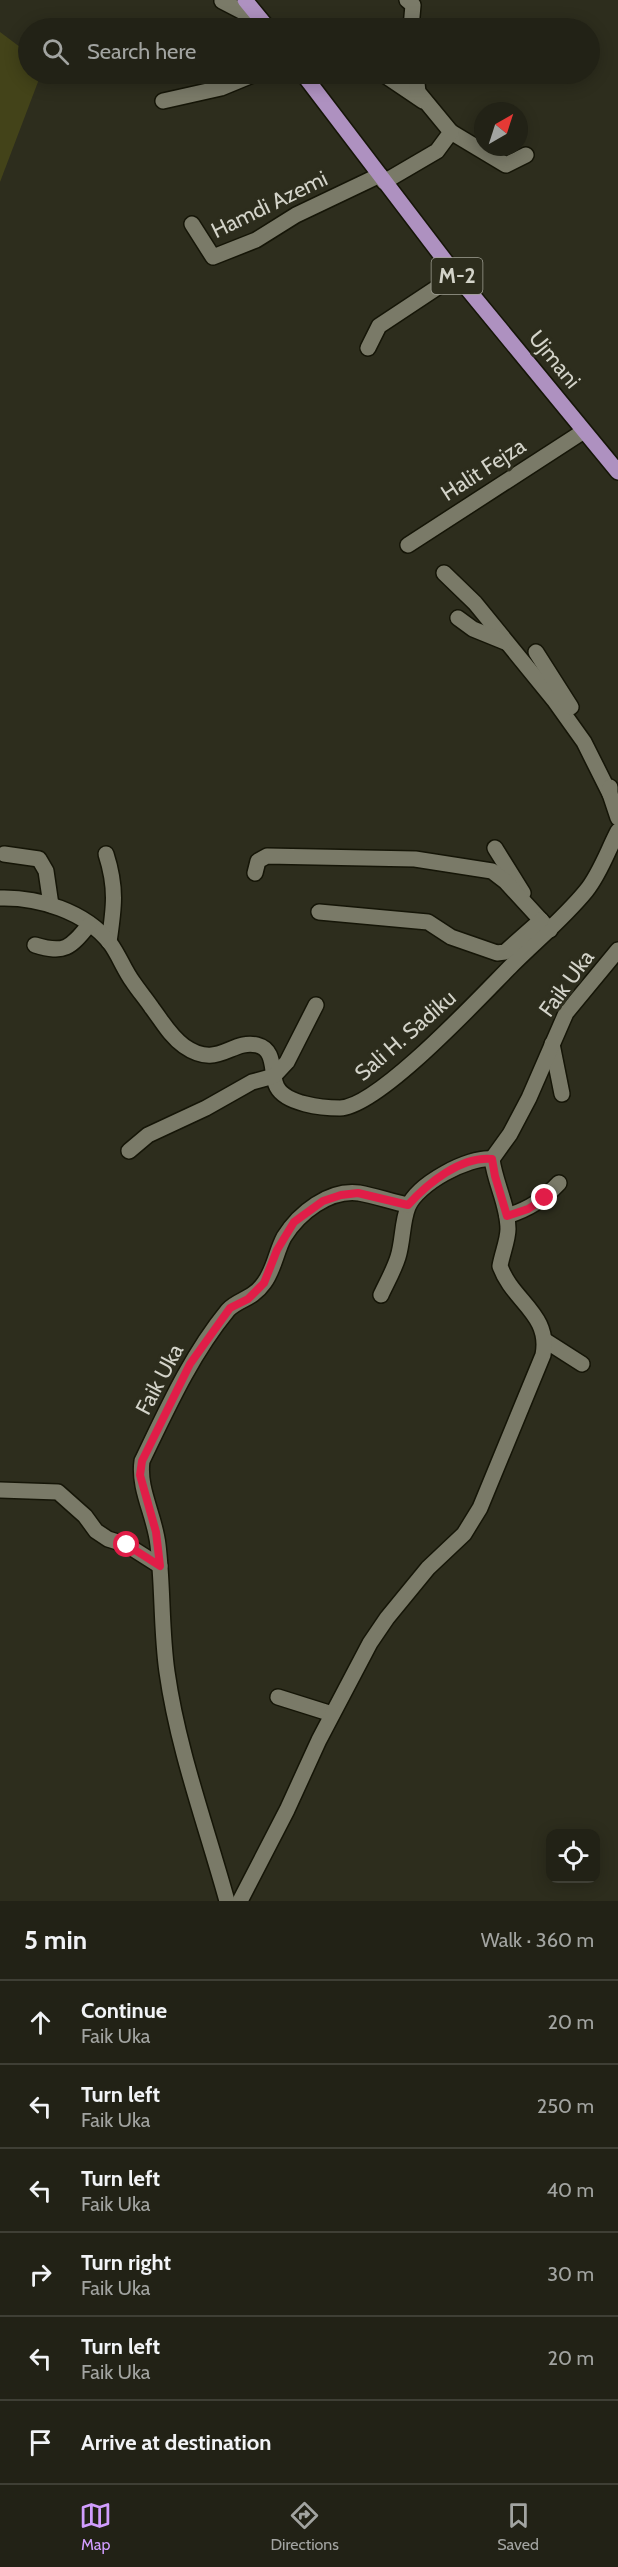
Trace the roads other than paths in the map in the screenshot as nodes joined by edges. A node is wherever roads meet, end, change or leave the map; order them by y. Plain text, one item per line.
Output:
1 (245, 0) edge
2 (407, 0) edge
3 (222, 2) edge
4 (257, 16) joint
5 (412, 18) edge
6 (231, 84) edge
7 (311, 84) edge
8 (397, 84) edge
9 (417, 84) edge
10 (163, 101) dead end
11 (426, 104) junction
12 (451, 132) junction
13 (474, 146) edge
14 (491, 156) edge
15 (524, 156) edge
16 (382, 178) junction
17 (192, 224) dead end
18 (456, 275) junction
19 (368, 348) dead end
20 (584, 431) junction
21 (618, 472) edge
22 (408, 545) dead end
23 (444, 573) dead end
24 (458, 618) dead end
25 (506, 642) junction
26 (536, 652) dead end
27 (610, 794) junction
28 (618, 818) edge
29 (618, 831) edge
30 (495, 848) dead end
31 (4, 854) dead end
32 (106, 854) dead end
33 (255, 873) dead end
34 (0, 898) edge
35 (525, 902) junction
36 (51, 905) junction
37 (320, 912) dead end
38 (89, 925) junction
39 (545, 925) junction
40 (109, 942) junction
41 (34, 945) dead end
42 (618, 950) edge
43 (316, 1005) dead end
44 (552, 1044) junction
45 (274, 1076) junction
46 (562, 1094) dead end
47 (129, 1151) dead end
48 (492, 1159) junction
49 (559, 1183) dead end
50 (408, 1205) junction
51 (507, 1216) junction
52 (381, 1295) dead end
53 (546, 1341) junction
54 (582, 1364) dead end
55 (0, 1490) edge
56 (160, 1566) junction
57 (278, 1697) dead end
58 (332, 1714) junction
59 (227, 1901) edge
60 (240, 1901) edge

1 - 4 main road
2 - 5 street
3 - 4 street
6 - 10 street
7 - 16 main road, Ujmani / M-2
8 - 11 street
9 - 11 street
11 - 12 street
12 - 13 street
12 - 16 street
14 - 15 street
16 - 17 street, Hamdi Azemi
16 - 18 main road, Ujmani / M-2
18 - 19 street
18 - 20 main road, Ujmani / M-2
20 - 21 main road, Ujmani / M-2
20 - 22 street, Halit Fejza
23 - 25 street
24 - 25 street
25 - 27 street
26 - 27 street
27 - 28 street
29 - 39 street, Sali H. Sadiku
30 - 35 street
31 - 36 street
32 - 40 street
33 - 35 street
34 - 36 street, Sali H. Sadiku
35 - 39 street
36 - 38 street, Sali H. Sadiku
37 - 39 street, Sali H. Sadiku
38 - 40 street, Sali H. Sadiku
38 - 41 street
39 - 45 street, Sali H. Sadiku
40 - 45 street, Sali H. Sadiku
42 - 44 street, Faik Uka
43 - 45 street
44 - 46 street, Faik Uka
44 - 48 street, Faik Uka
45 - 47 street
48 - 50 street
48 - 51 street
49 - 51 street
50 - 52 street
50 - 56 street, Faik Uka
51 - 53 street
53 - 54 street
53 - 58 street
55 - 56 street
56 - 59 street, Faik Uka
57 - 58 street
58 - 60 street

